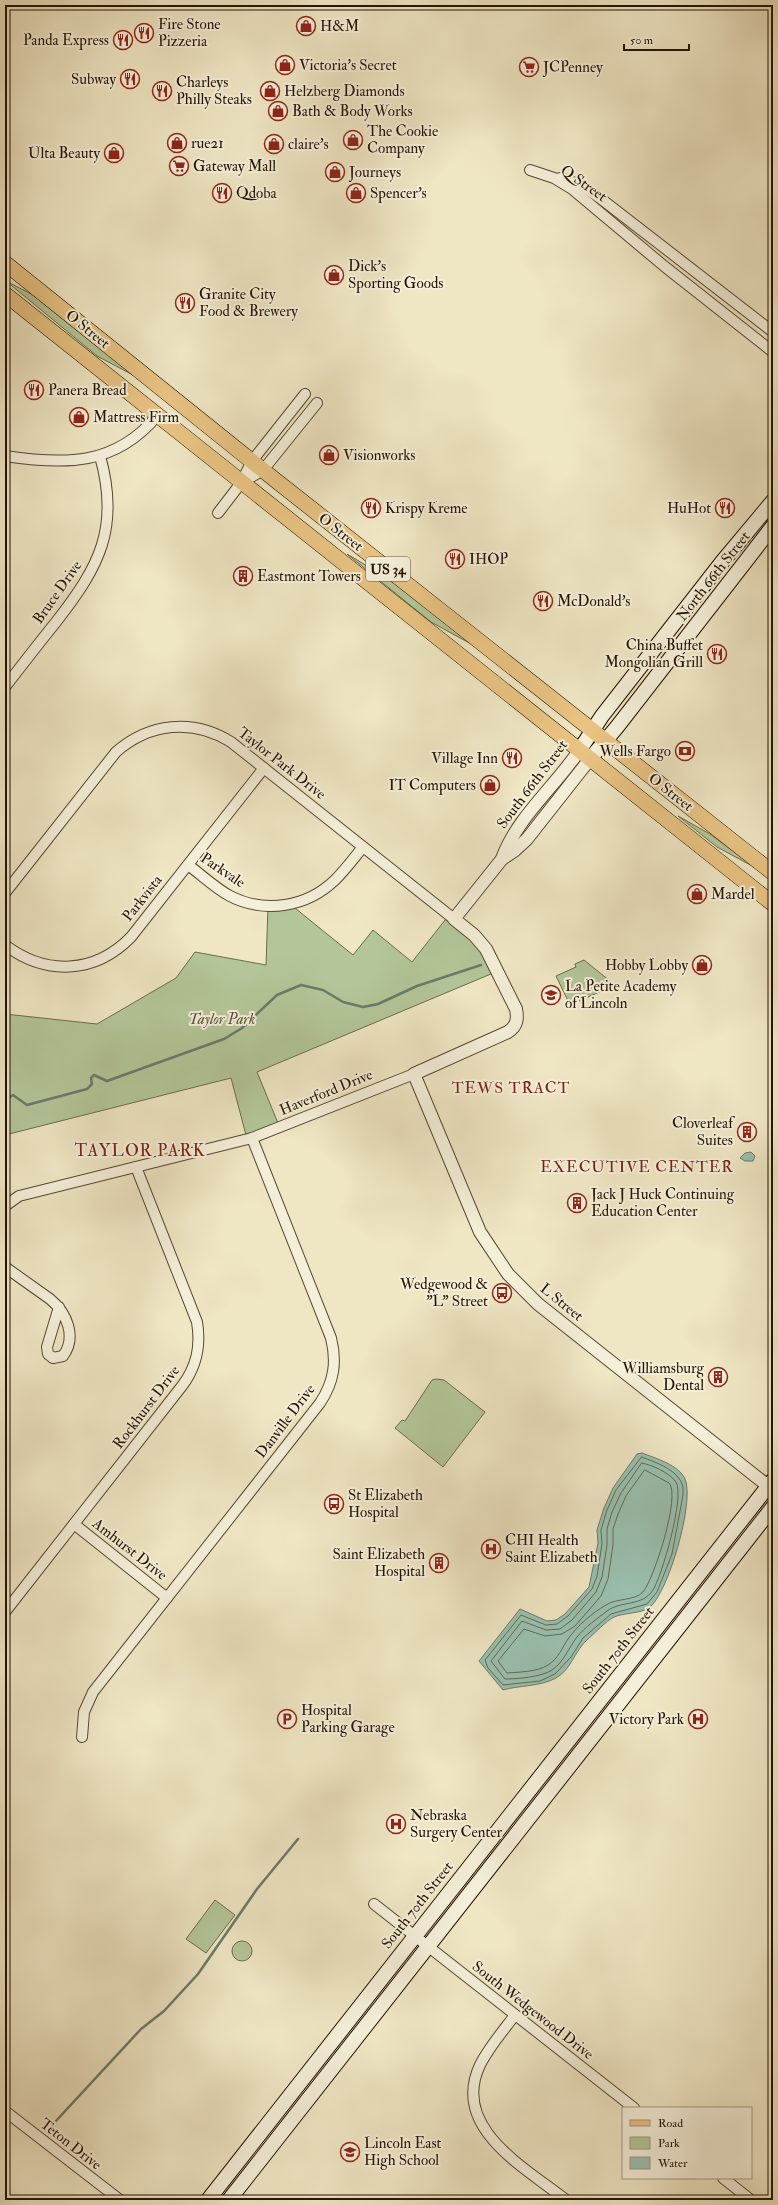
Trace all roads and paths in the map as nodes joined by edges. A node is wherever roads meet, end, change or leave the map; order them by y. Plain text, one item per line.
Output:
1 (5, 262) edge
2 (5, 294) edge
3 (773, 332) edge
4 (773, 352) edge
5 (305, 394) dead end
6 (317, 403) dead end
7 (157, 416) junction
8 (5, 456) edge
9 (100, 456) junction
10 (258, 466) junction
11 (241, 483) junction
12 (770, 504) edge
13 (218, 512) dead end
14 (773, 526) edge
15 (730, 582) junction
16 (5, 687) edge
17 (592, 731) junction
18 (606, 741) junction
19 (584, 755) junction
20 (264, 768) junction
21 (363, 847) junction
22 (188, 865) junction
23 (773, 873) edge
24 (5, 893) edge
25 (773, 904) edge
26 (454, 919) junction
27 (5, 945) edge
28 (516, 1022) joint
29 (414, 1074) junction
30 (252, 1138) junction
31 (136, 1167) junction
32 (5, 1206) edge
33 (5, 1267) edge
34 (59, 1307) dead end
35 (771, 1486) edge
36 (773, 1507) edge
37 (74, 1524) junction
38 (167, 1598) junction
39 (5, 1612) edge
40 (82, 1736) dead end
41 (374, 1904) dead end
42 (414, 1936) junction
43 (427, 1947) junction
44 (515, 2015) junction
45 (633, 2107) edge
46 (5, 2111) edge
47 (724, 2179) edge
48 (120, 2200) edge
49 (208, 2200) edge
50 (229, 2200) edge
51 (566, 2200) edge
52 (751, 2200) edge

1 - 10 main road, O Street / US 34
2 - 7 main road, O Street / US 34
3 - 4 street, Q Street
5 - 10 street
6 - 10 street
7 - 9 street
7 - 11 main road, O Street / US 34
8 - 9 street
9 - 16 street, Bruce Drive
10 - 11 street
10 - 11 street
10 - 17 main road, O Street / US 34
11 - 13 street
11 - 19 main road, O Street / US 34
12 - 15 main road
12 - 17 main road, North 66th Street
14 - 15 main road, North 66th Street
15 - 18 main road, North 66th Street
17 - 18 main road, O Street / US 34
17 - 19 main road, South 66th Street
18 - 19 main road, North 66th Street
18 - 23 main road, O Street / US 34
19 - 25 main road, O Street / US 34
19 - 26 street, South 66th Street
20 - 21 street, Taylor Park Drive
20 - 22 street, Parkvista
20 - 24 street, Taylor Park Drive
21 - 22 street, Parkvale
21 - 26 street, Taylor Park Drive
22 - 27 street, Parkvista
26 - 28 street, Taylor Park Drive
28 - 29 street, Haverford Drive
29 - 30 street, Haverford Drive
29 - 35 street, L Street
30 - 31 street, Haverford Drive
30 - 38 street, Danville Drive
31 - 32 street, Haverford Drive
31 - 37 street, Rockhurst Drive
33 - 34 street
35 - 42 main road, South 70th Street
36 - 43 main road
37 - 38 street, Amhurst Drive
37 - 39 street, Rockhurst Drive
38 - 40 street, Danville Drive
41 - 42 street, South Wedgewood Drive
42 - 43 street, South Wedgewood Drive
42 - 49 main road, South 70th Street
43 - 44 street, South Wedgewood Drive
43 - 50 main road
44 - 45 street, South Wedgewood Drive
44 - 51 street
46 - 48 street, Teton Drive
47 - 52 street

